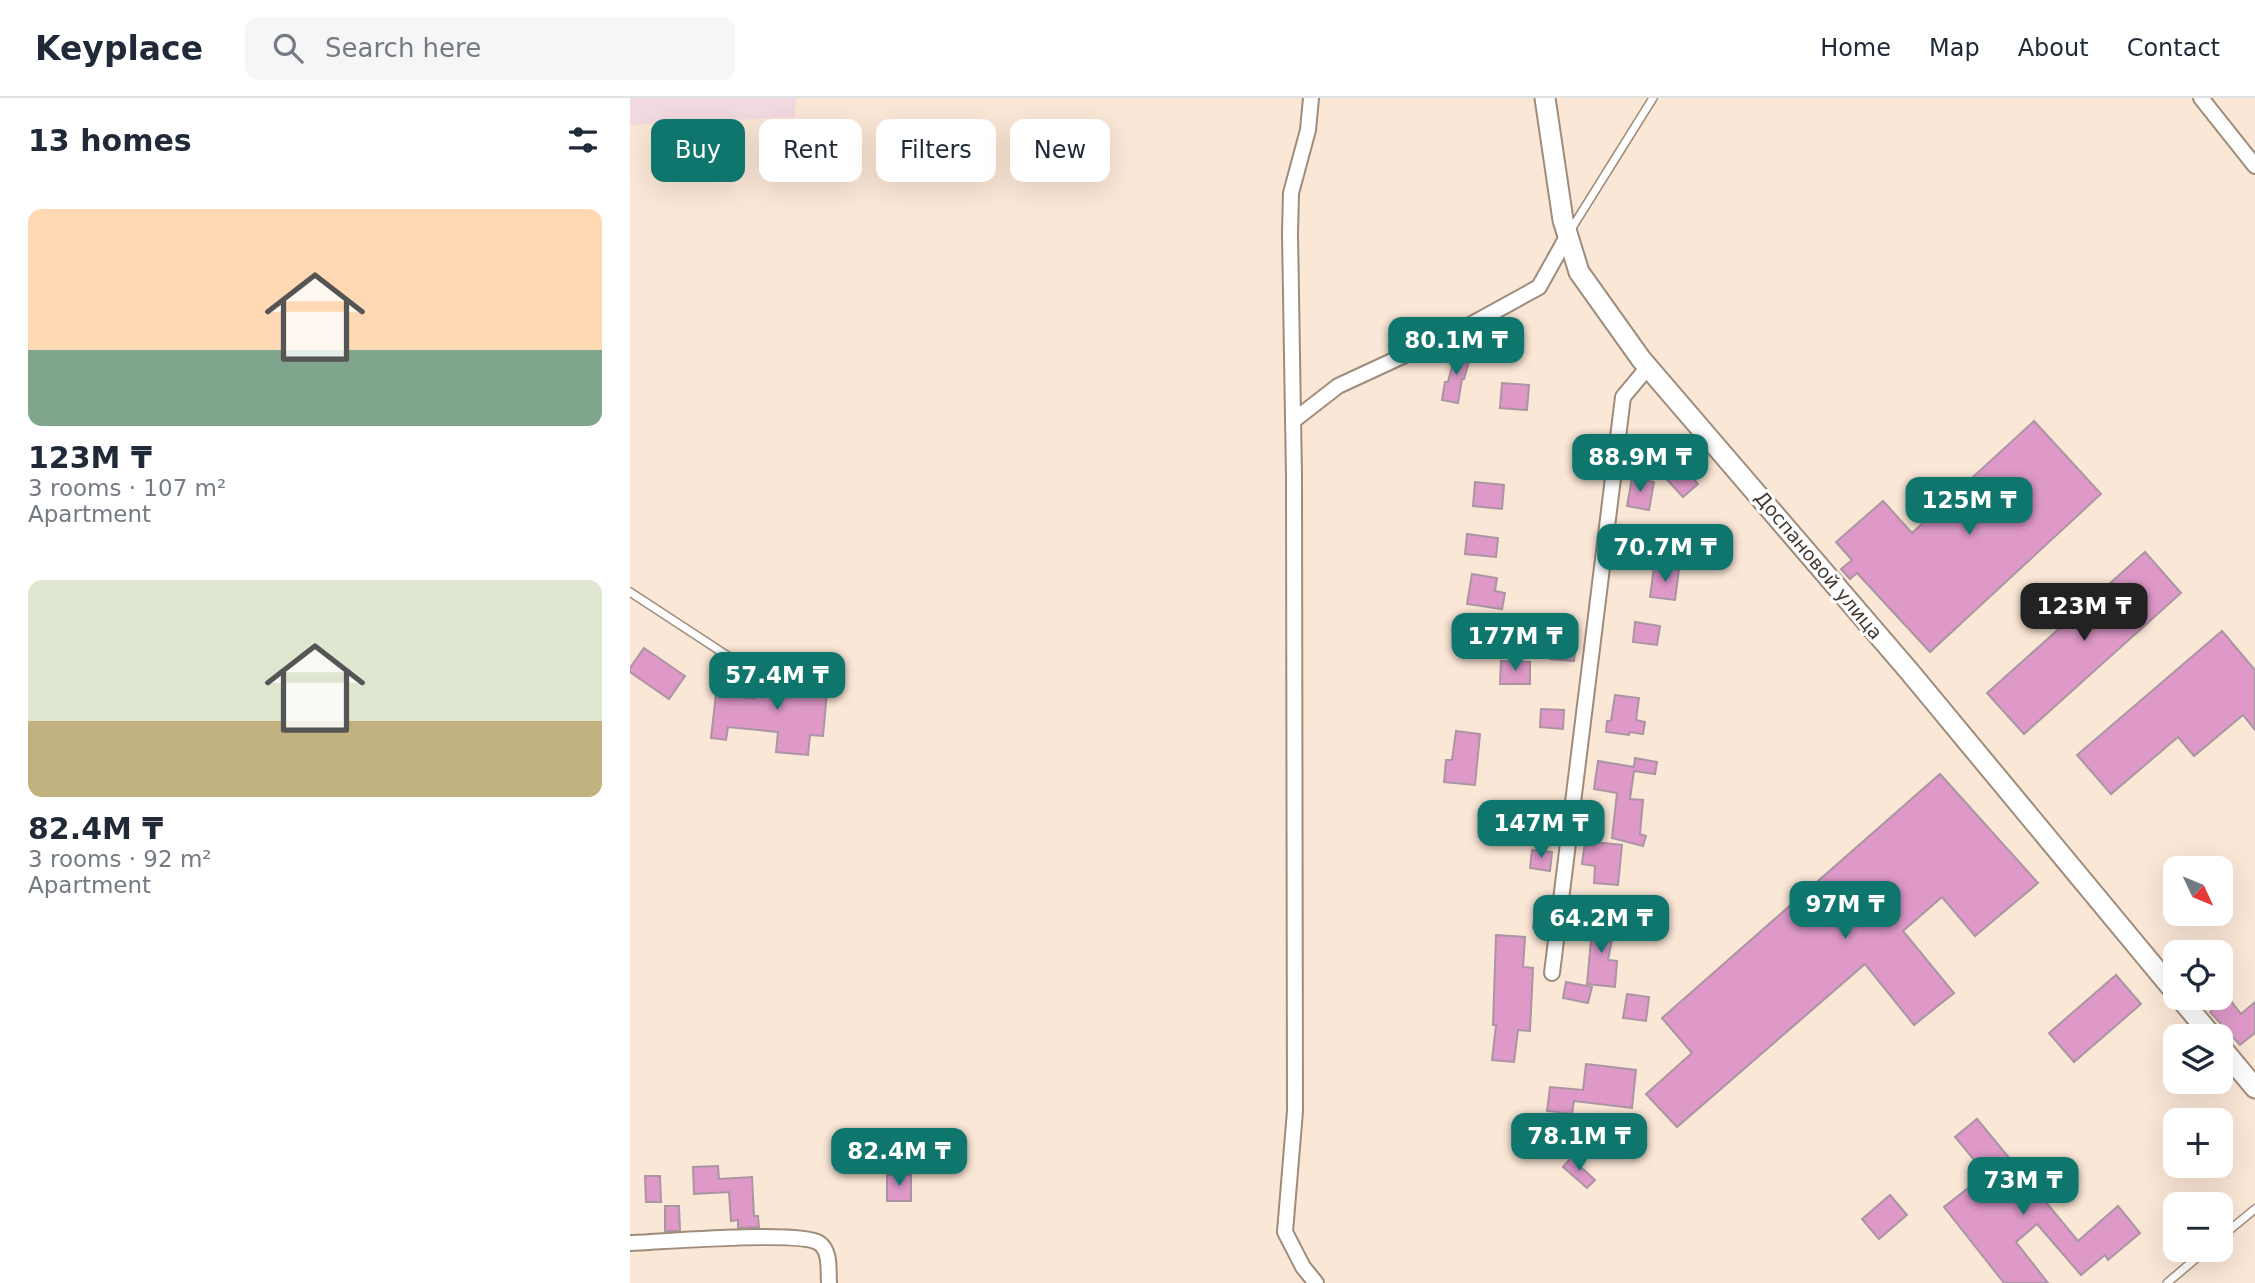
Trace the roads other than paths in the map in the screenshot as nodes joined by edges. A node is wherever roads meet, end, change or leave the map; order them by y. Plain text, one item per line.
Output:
1 (1311, 98) edge
2 (1545, 98) edge
3 (1653, 98) edge
4 (2201, 98) edge
5 (2255, 166) edge
6 (1568, 235) junction
7 (1647, 367) junction
8 (1293, 421) junction
9 (630, 592) edge
10 (839, 669) dead end
11 (1552, 973) dead end
12 (2163, 978) edge
13 (2190, 1010) edge
14 (2202, 1024) edge
15 (2233, 1061) edge
16 (2255, 1088) edge
17 (2255, 1209) edge
18 (2233, 1227) edge
19 (630, 1243) edge
20 (2192, 1262) edge
21 (830, 1283) edge
22 (1317, 1283) edge
23 (2167, 1283) edge

1 - 8 street
2 - 6 street, Доспановой улица
3 - 6 lane
4 - 5 street
6 - 7 street, Доспановой улица
6 - 8 street
7 - 11 street
7 - 12 street, Доспановой улица
8 - 22 street
9 - 10 lane
13 - 14 street
15 - 16 street
17 - 18 lane
19 - 21 street
20 - 23 lane

